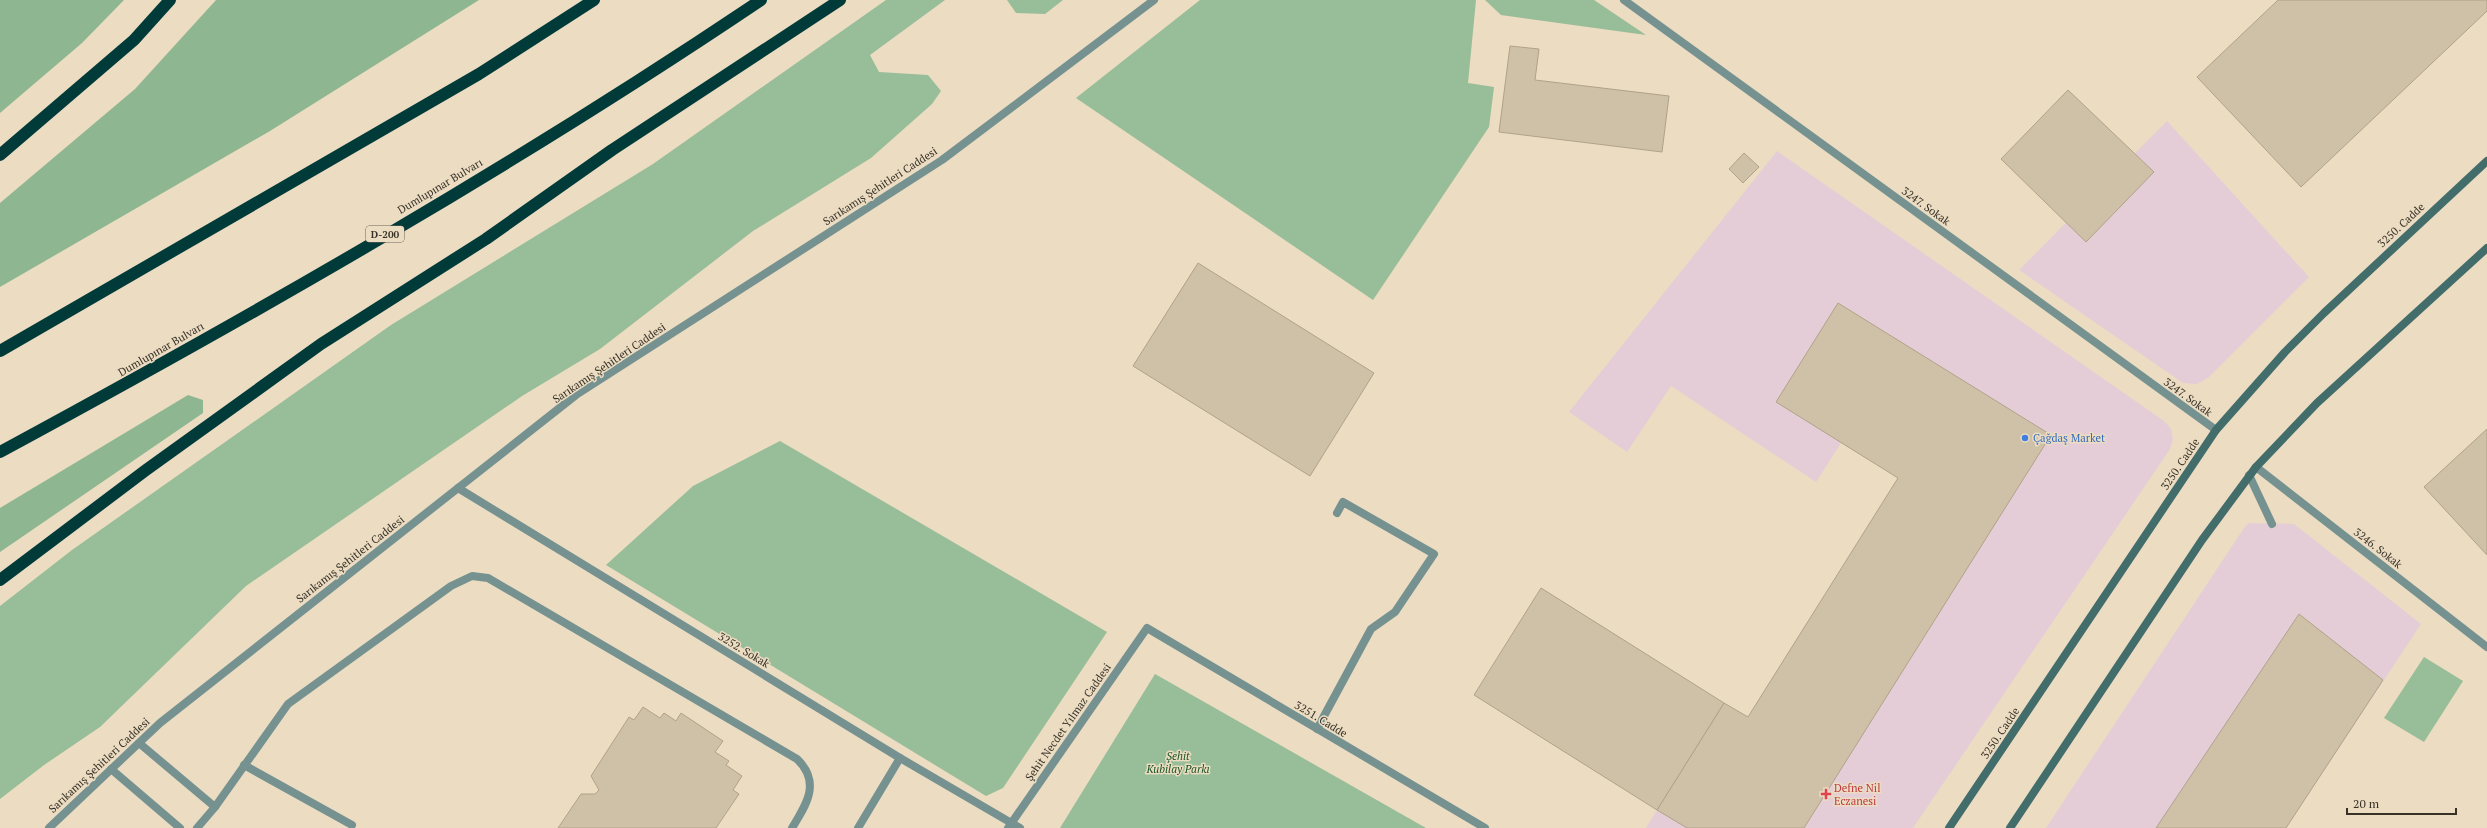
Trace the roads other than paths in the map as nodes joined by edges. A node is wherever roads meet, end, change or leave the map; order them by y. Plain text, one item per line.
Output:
1 (170, 0) edge
2 (594, 0) edge
3 (761, 0) edge
4 (840, 0) edge
5 (1154, 0) edge
6 (1624, 0) edge
7 (0, 155) edge
8 (2487, 161) edge
9 (2487, 248) edge
10 (0, 351) edge
11 (2216, 430) junction
12 (0, 452) edge
13 (2256, 467) junction
14 (2249, 475) junction
15 (458, 488) junction
16 (1337, 513) dead end
17 (2272, 524) dead end
18 (0, 580) edge
19 (1147, 628) joint
20 (2487, 646) edge
21 (1317, 728) junction
22 (139, 743) junction
23 (900, 758) junction
24 (244, 765) junction
25 (111, 769) junction
26 (215, 807) junction
27 (352, 825) dead end
28 (1010, 825) edge
29 (49, 828) edge
30 (180, 828) edge
31 (197, 828) edge
32 (792, 828) edge
33 (858, 828) edge
34 (1020, 828) edge
35 (1485, 828) edge
36 (1950, 828) edge
37 (2010, 828) edge

1 - 7 highway
2 - 10 highway
3 - 12 highway, Dumlupınar Bulvarı / D-200
4 - 18 highway
5 - 15 street, Sarıkamış Şehitleri Caddesi
6 - 11 street, 3247. Sokak
8 - 11 street, 3250. Cadde
9 - 13 street
11 - 36 street, 3250. Cadde
13 - 14 street
13 - 20 street, 3246. Sokak
14 - 17 street
14 - 37 street
15 - 22 street, Sarıkamış Şehitleri Caddesi
15 - 23 street, 3252. Sokak
16 - 21 street
19 - 21 street, 3251. Cadde
19 - 28 street, Şehit Necdet Yılmaz Caddesi
21 - 35 street, 3251. Cadde
22 - 25 street, Sarıkamış Şehitleri Caddesi
22 - 26 street
23 - 28 street, 3252. Sokak
23 - 33 street
24 - 26 street
24 - 27 street
24 - 32 street
25 - 29 street, Sarıkamış Şehitleri Caddesi
25 - 30 street
26 - 31 street
28 - 34 street, 3252. Sokak

